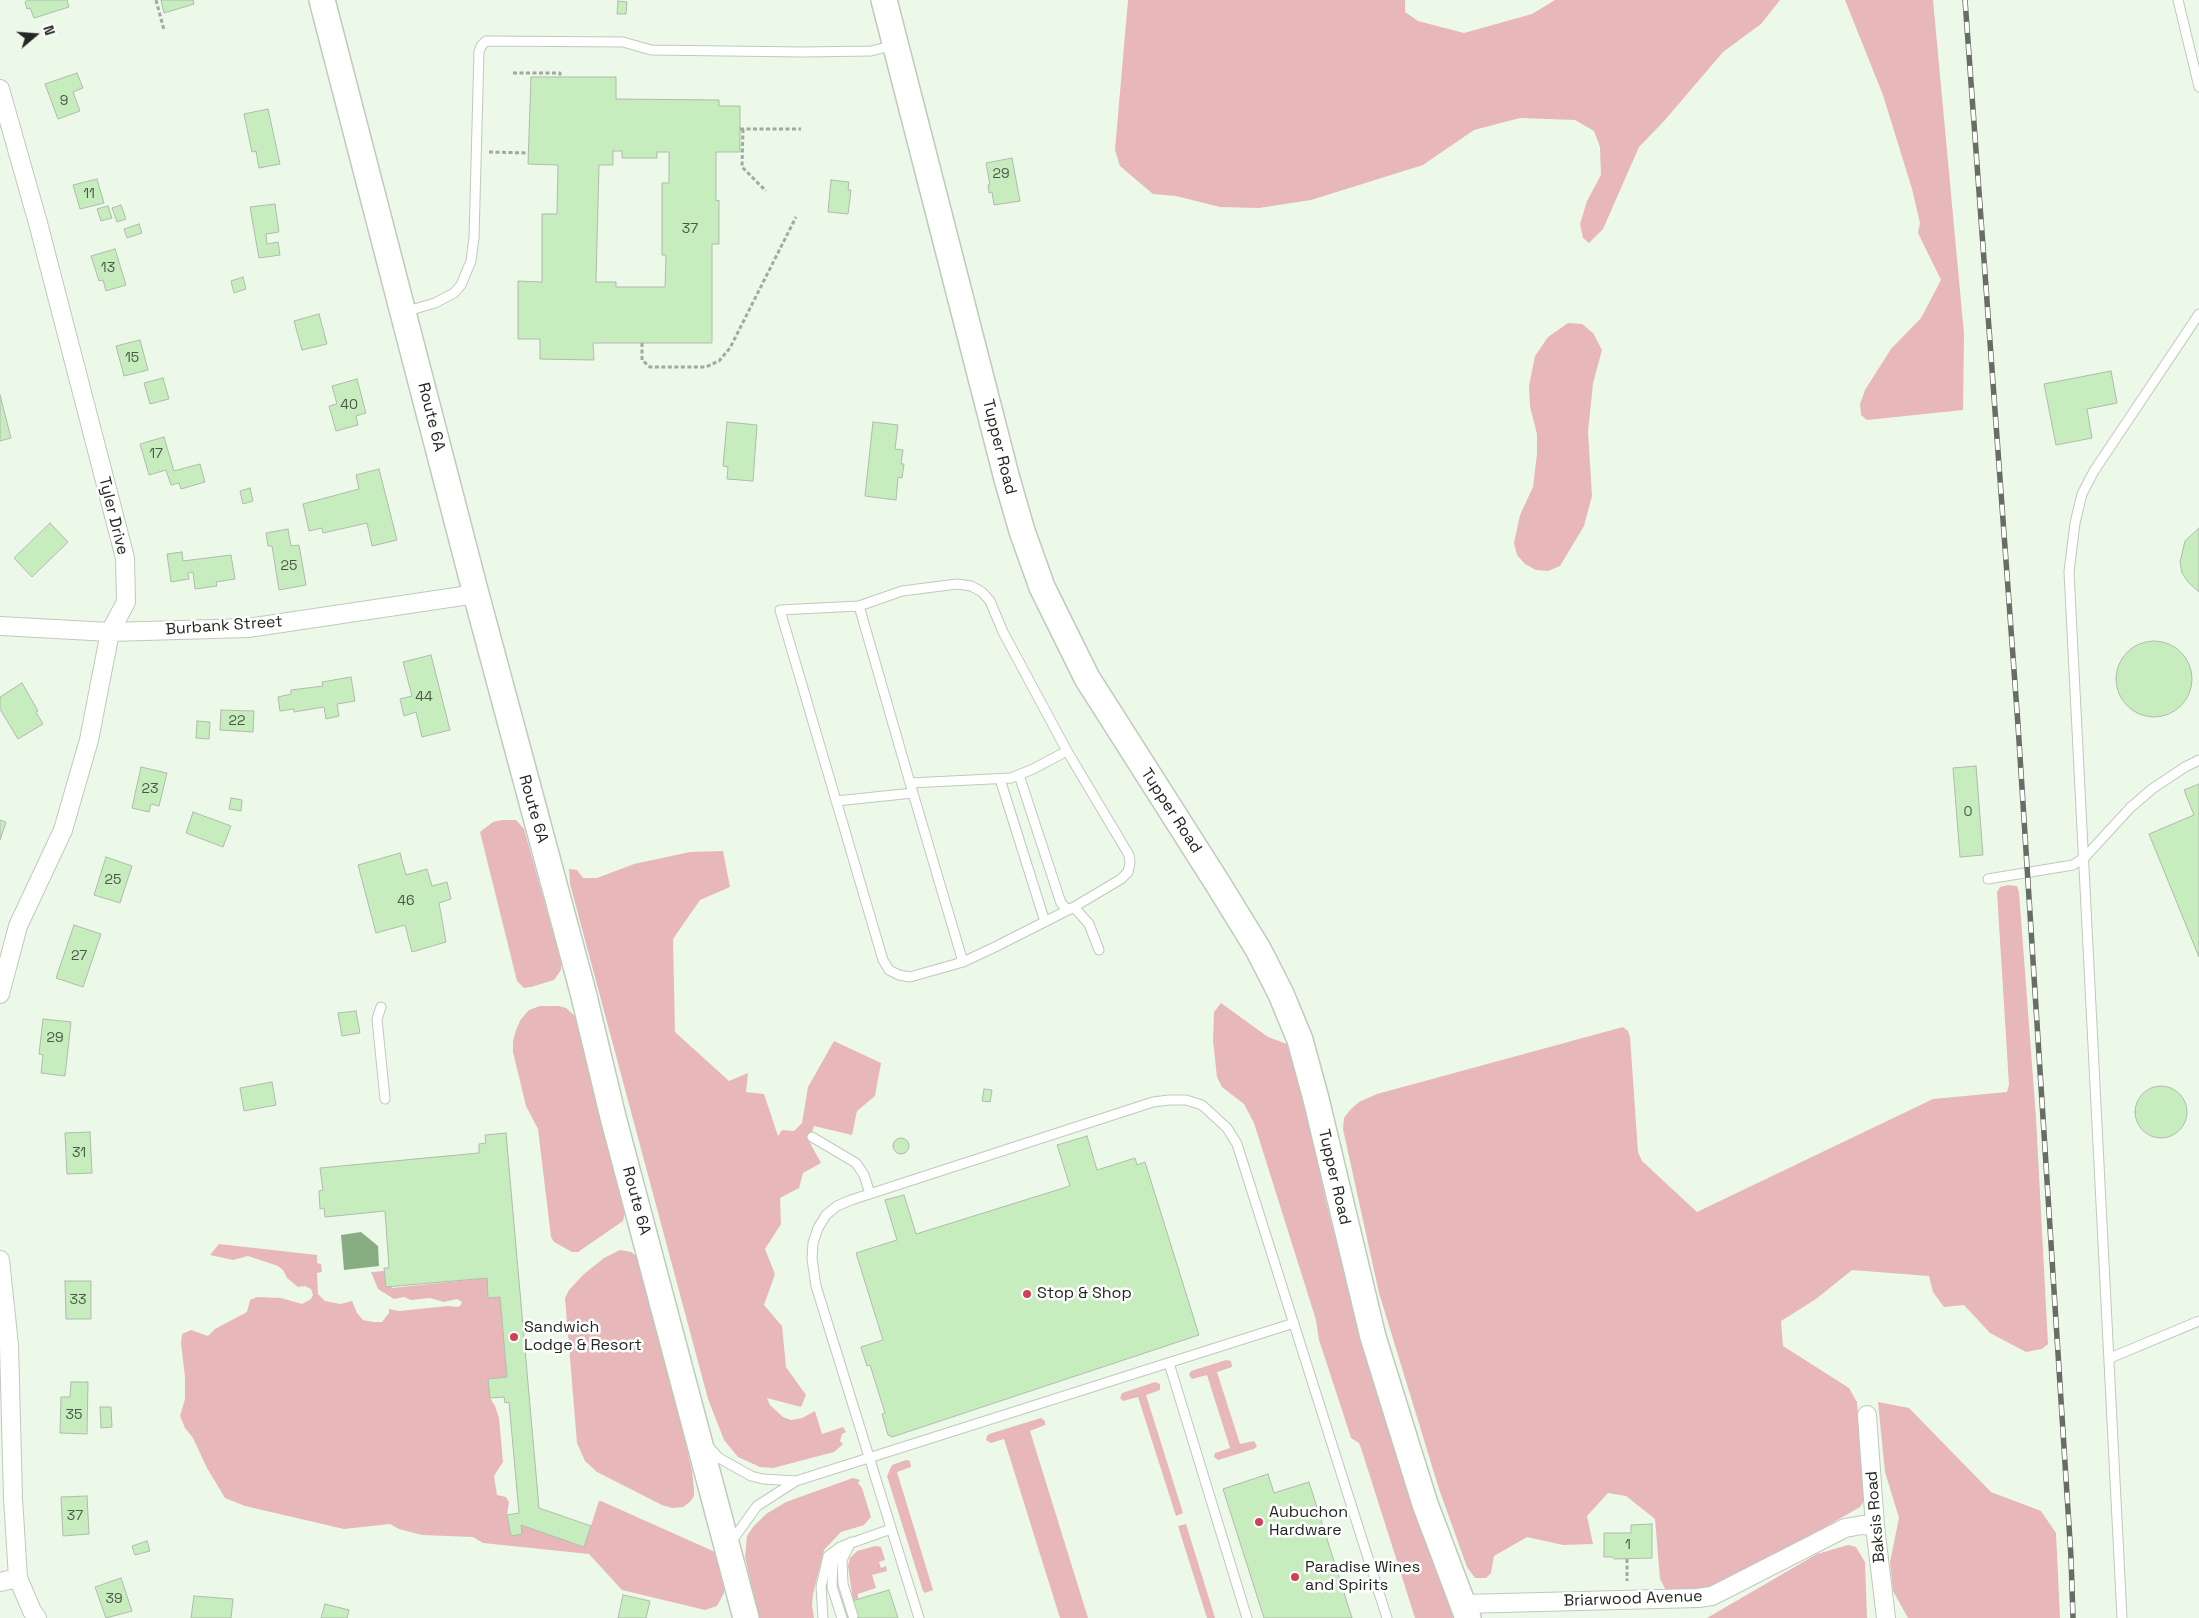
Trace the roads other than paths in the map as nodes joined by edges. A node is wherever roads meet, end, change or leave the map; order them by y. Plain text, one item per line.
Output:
1 (322, 0) edge
2 (884, 0) edge
3 (2178, 0) edge
4 (896, 45) junction
5 (2199, 87) edge
6 (0, 89) edge
7 (404, 312) junction
8 (2199, 314) edge
9 (476, 594) junction
10 (859, 606) junction
11 (0, 626) edge
12 (110, 632) junction
13 (1067, 751) junction
14 (2199, 760) edge
15 (1019, 775) junction
16 (1000, 779) junction
17 (910, 783) junction
18 (913, 793) junction
19 (836, 800) junction
20 (2085, 857) junction
21 (1988, 879) dead end
22 (1071, 908) junction
23 (1045, 922) junction
24 (1099, 950) dead end
25 (962, 962) junction
26 (0, 994) edge
27 (381, 1007) dead end
28 (385, 1099) dead end
29 (812, 1137) dead end
30 (870, 1194) junction
31 (0, 1260) edge
32 (2199, 1321) edge
33 (1294, 1323) junction
34 (2110, 1358) junction
35 (1169, 1363) junction
36 (1867, 1415) dead end
37 (698, 1436) junction
38 (869, 1458) junction
39 (796, 1481) junction
40 (1876, 1526) junction
41 (891, 1529) junction
42 (851, 1542) junction
43 (728, 1546) junction
44 (840, 1547) junction
45 (18, 1578) junction
46 (0, 1582) edge
47 (1466, 1611) edge
48 (853, 1616) dead end
49 (37, 1618) edge
50 (746, 1618) edge
51 (822, 1618) edge
52 (842, 1618) edge
53 (918, 1618) edge
54 (1248, 1618) edge
55 (1387, 1618) edge
56 (1886, 1618) edge
57 (2122, 1618) edge

1 - 7 main road, Route 6A
2 - 4 main road, Tupper Road
3 - 5 lane
4 - 7 lane
4 - 47 main road, Tupper Road
6 - 12 street, Tyler Drive
7 - 9 main road, Route 6A
8 - 20 lane
9 - 12 street, Burbank Street
9 - 37 main road, Route 6A
10 - 13 lane
10 - 17 lane
10 - 19 lane
11 - 12 street, Burbank Street
12 - 26 street, Tyler Drive
13 - 15 lane
13 - 22 lane
14 - 20 lane
15 - 16 lane
15 - 22 lane
16 - 17 lane
16 - 23 lane
17 - 18 lane
18 - 19 lane
18 - 25 lane
19 - 25 lane
20 - 21 lane
20 - 34 lane
22 - 23 lane
22 - 24 lane
23 - 25 lane
27 - 28 lane
29 - 30 lane
30 - 33 lane
30 - 38 lane
31 - 45 street
32 - 34 lane
33 - 35 lane
33 - 55 lane
34 - 57 lane
35 - 38 lane
35 - 54 lane
36 - 40 street, Baksis Road
37 - 39 lane
37 - 43 main road, Route 6A
38 - 39 lane
38 - 41 lane
39 - 43 lane
40 - 47 street, Briarwood Avenue
40 - 56 street, Baksis Road
41 - 42 lane
41 - 53 lane
42 - 44 lane
42 - 48 lane
43 - 50 main road, Route 6A
44 - 51 lane
44 - 52 lane
45 - 46 street
45 - 49 street

